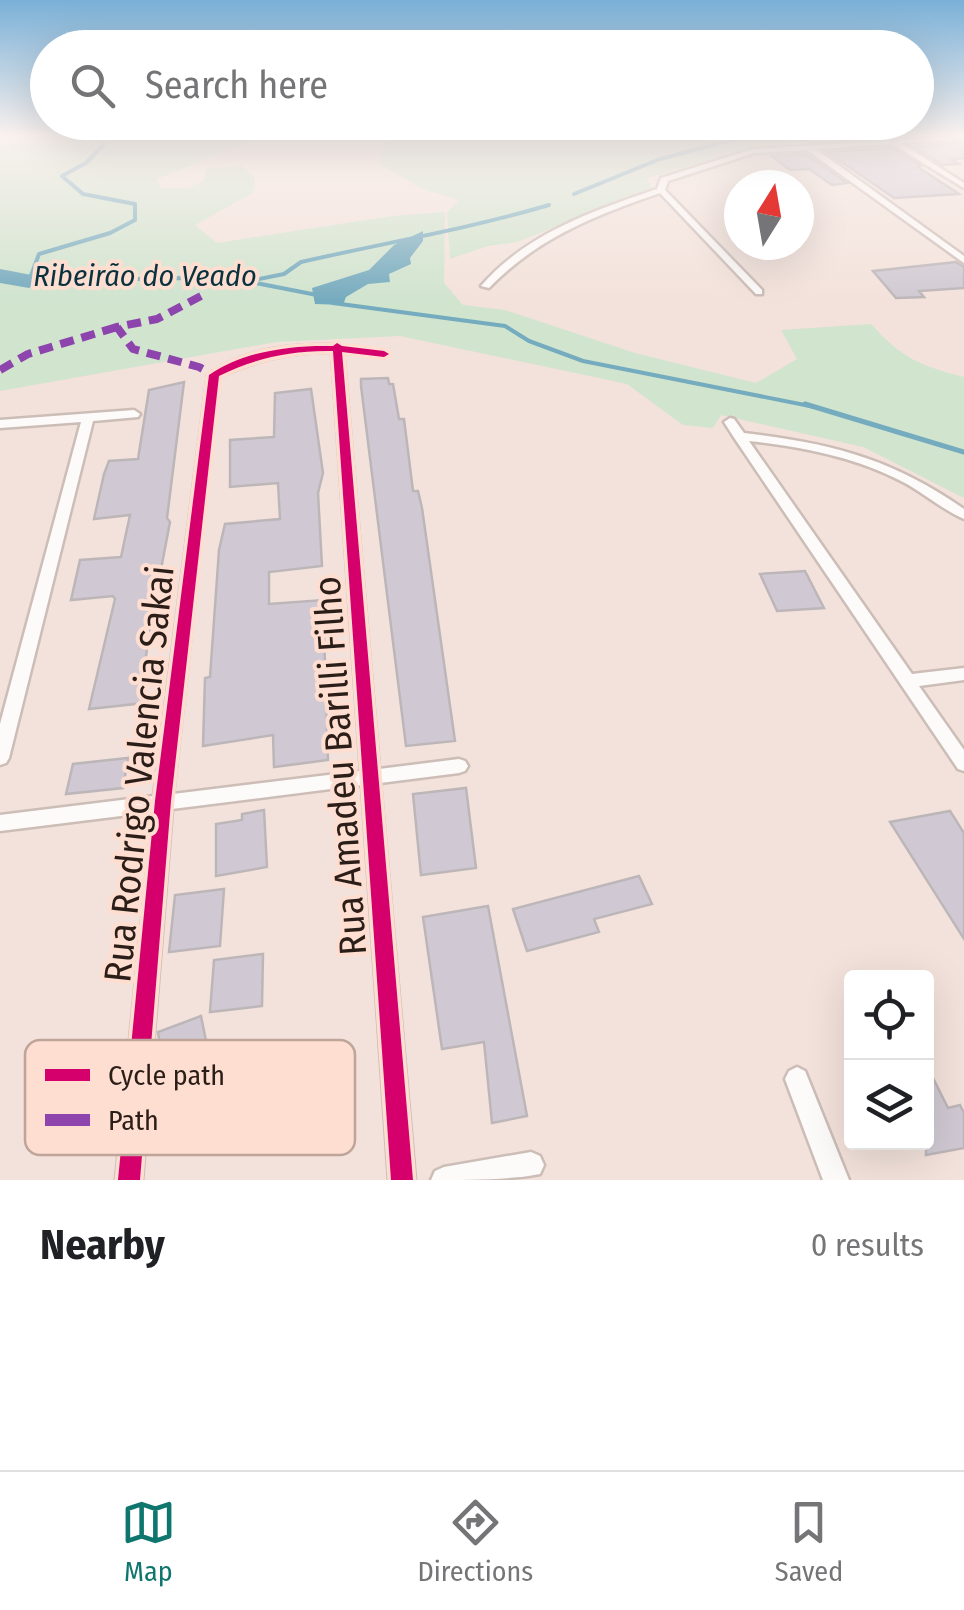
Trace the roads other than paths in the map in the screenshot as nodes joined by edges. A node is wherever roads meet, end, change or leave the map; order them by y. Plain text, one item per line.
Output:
1 (658, 191) edge
2 (662, 191) edge
3 (869, 191) edge
4 (964, 260) edge
5 (486, 286) dead end
6 (759, 292) dead end
7 (337, 346) junction
8 (384, 354) dead end
9 (134, 414) dead end
10 (88, 417) junction
11 (0, 424) edge
12 (964, 515) edge
13 (964, 674) edge
14 (907, 681) junction
15 (0, 758) edge
16 (964, 764) edge
17 (460, 766) dead end
18 (370, 776) junction
19 (164, 800) junction
20 (0, 823) edge
21 (142, 1040) edge
22 (797, 1079) dead end
23 (131, 1155) edge
24 (531, 1165) dead end
25 (129, 1180) edge
26 (402, 1180) edge
27 (444, 1180) edge
28 (836, 1180) edge

1 - 5 street
2 - 6 street
3 - 4 street
7 - 8 street
7 - 18 street, Rua Amadeu Barilli Filho
7 - 19 street, Rua Rodrigo Valencia Sakai
9 - 10 street
10 - 11 street
10 - 15 street
12 - 14 street
13 - 14 street
14 - 16 street
17 - 18 street
18 - 19 street
18 - 26 street, Rua Amadeu Barilli Filho
19 - 20 street
19 - 21 street, Rua Rodrigo Valencia Sakai
22 - 28 street
23 - 25 street, Rua Rodrigo Valencia Sakai
24 - 27 street

